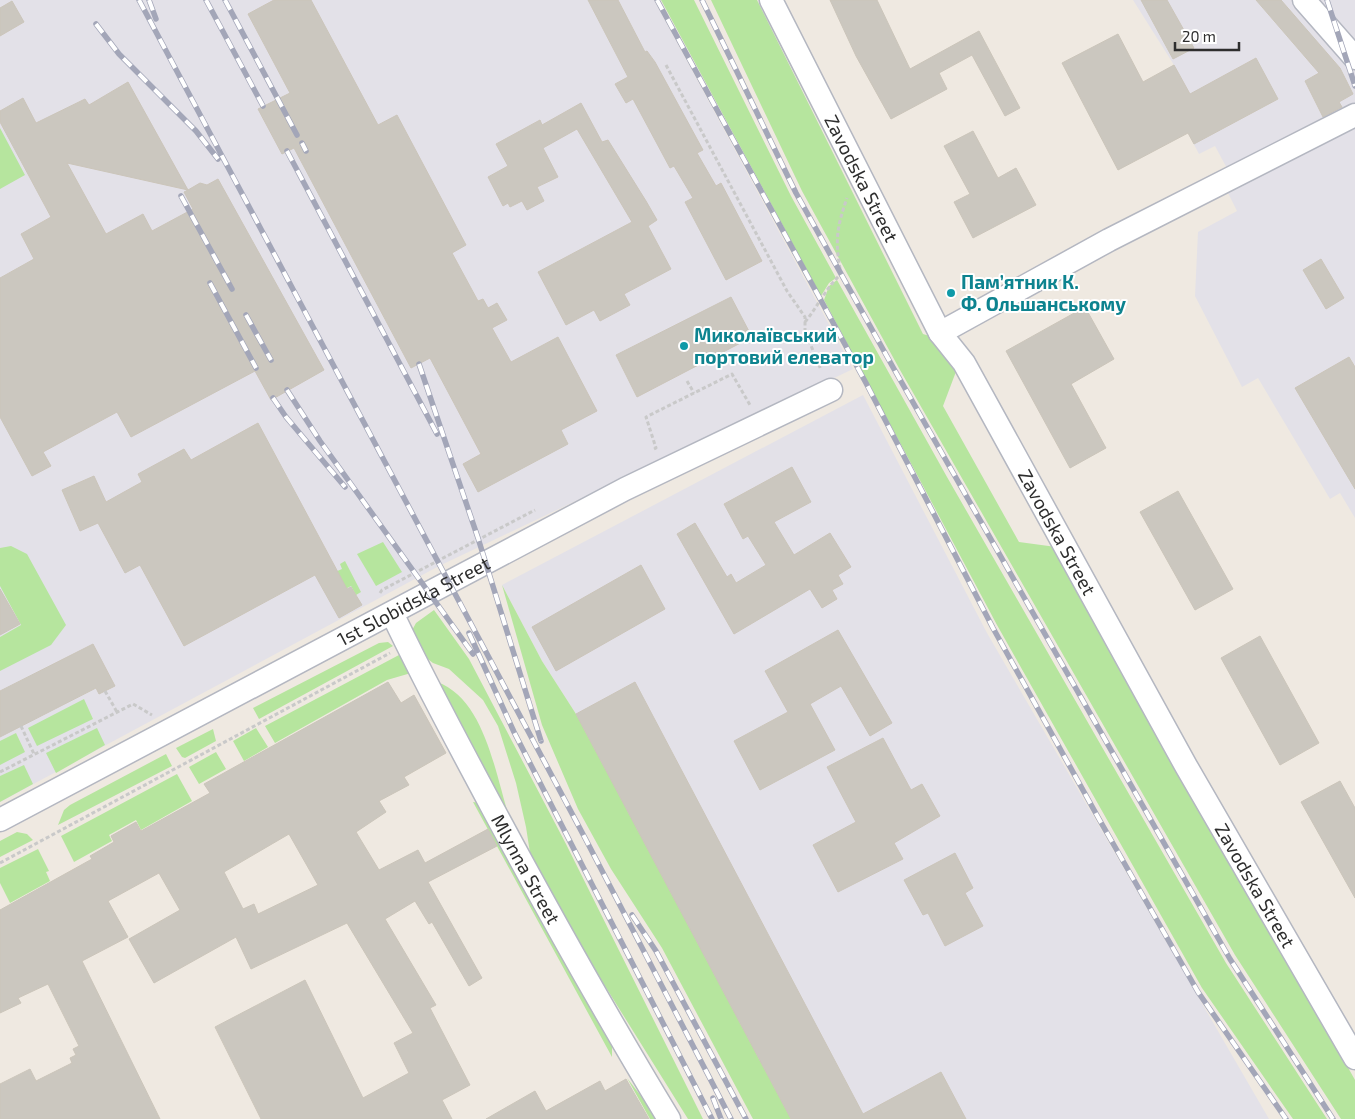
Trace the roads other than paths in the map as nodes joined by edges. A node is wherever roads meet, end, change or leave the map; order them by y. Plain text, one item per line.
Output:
1 (771, 0) edge
2 (1304, 0) edge
3 (1355, 58) edge
4 (1355, 115) edge
5 (940, 332) junction
6 (828, 384) road end
7 (385, 604) junction
8 (0, 820) edge
9 (1355, 1058) edge
10 (670, 1119) edge

1 - 5 street, Zavodska Street
2 - 3 street
4 - 5 street
5 - 9 street, Zavodska Street
6 - 7 street, 1st Slobidska Street
7 - 8 street, 1st Slobidska Street
7 - 10 street, Mlynna Street

